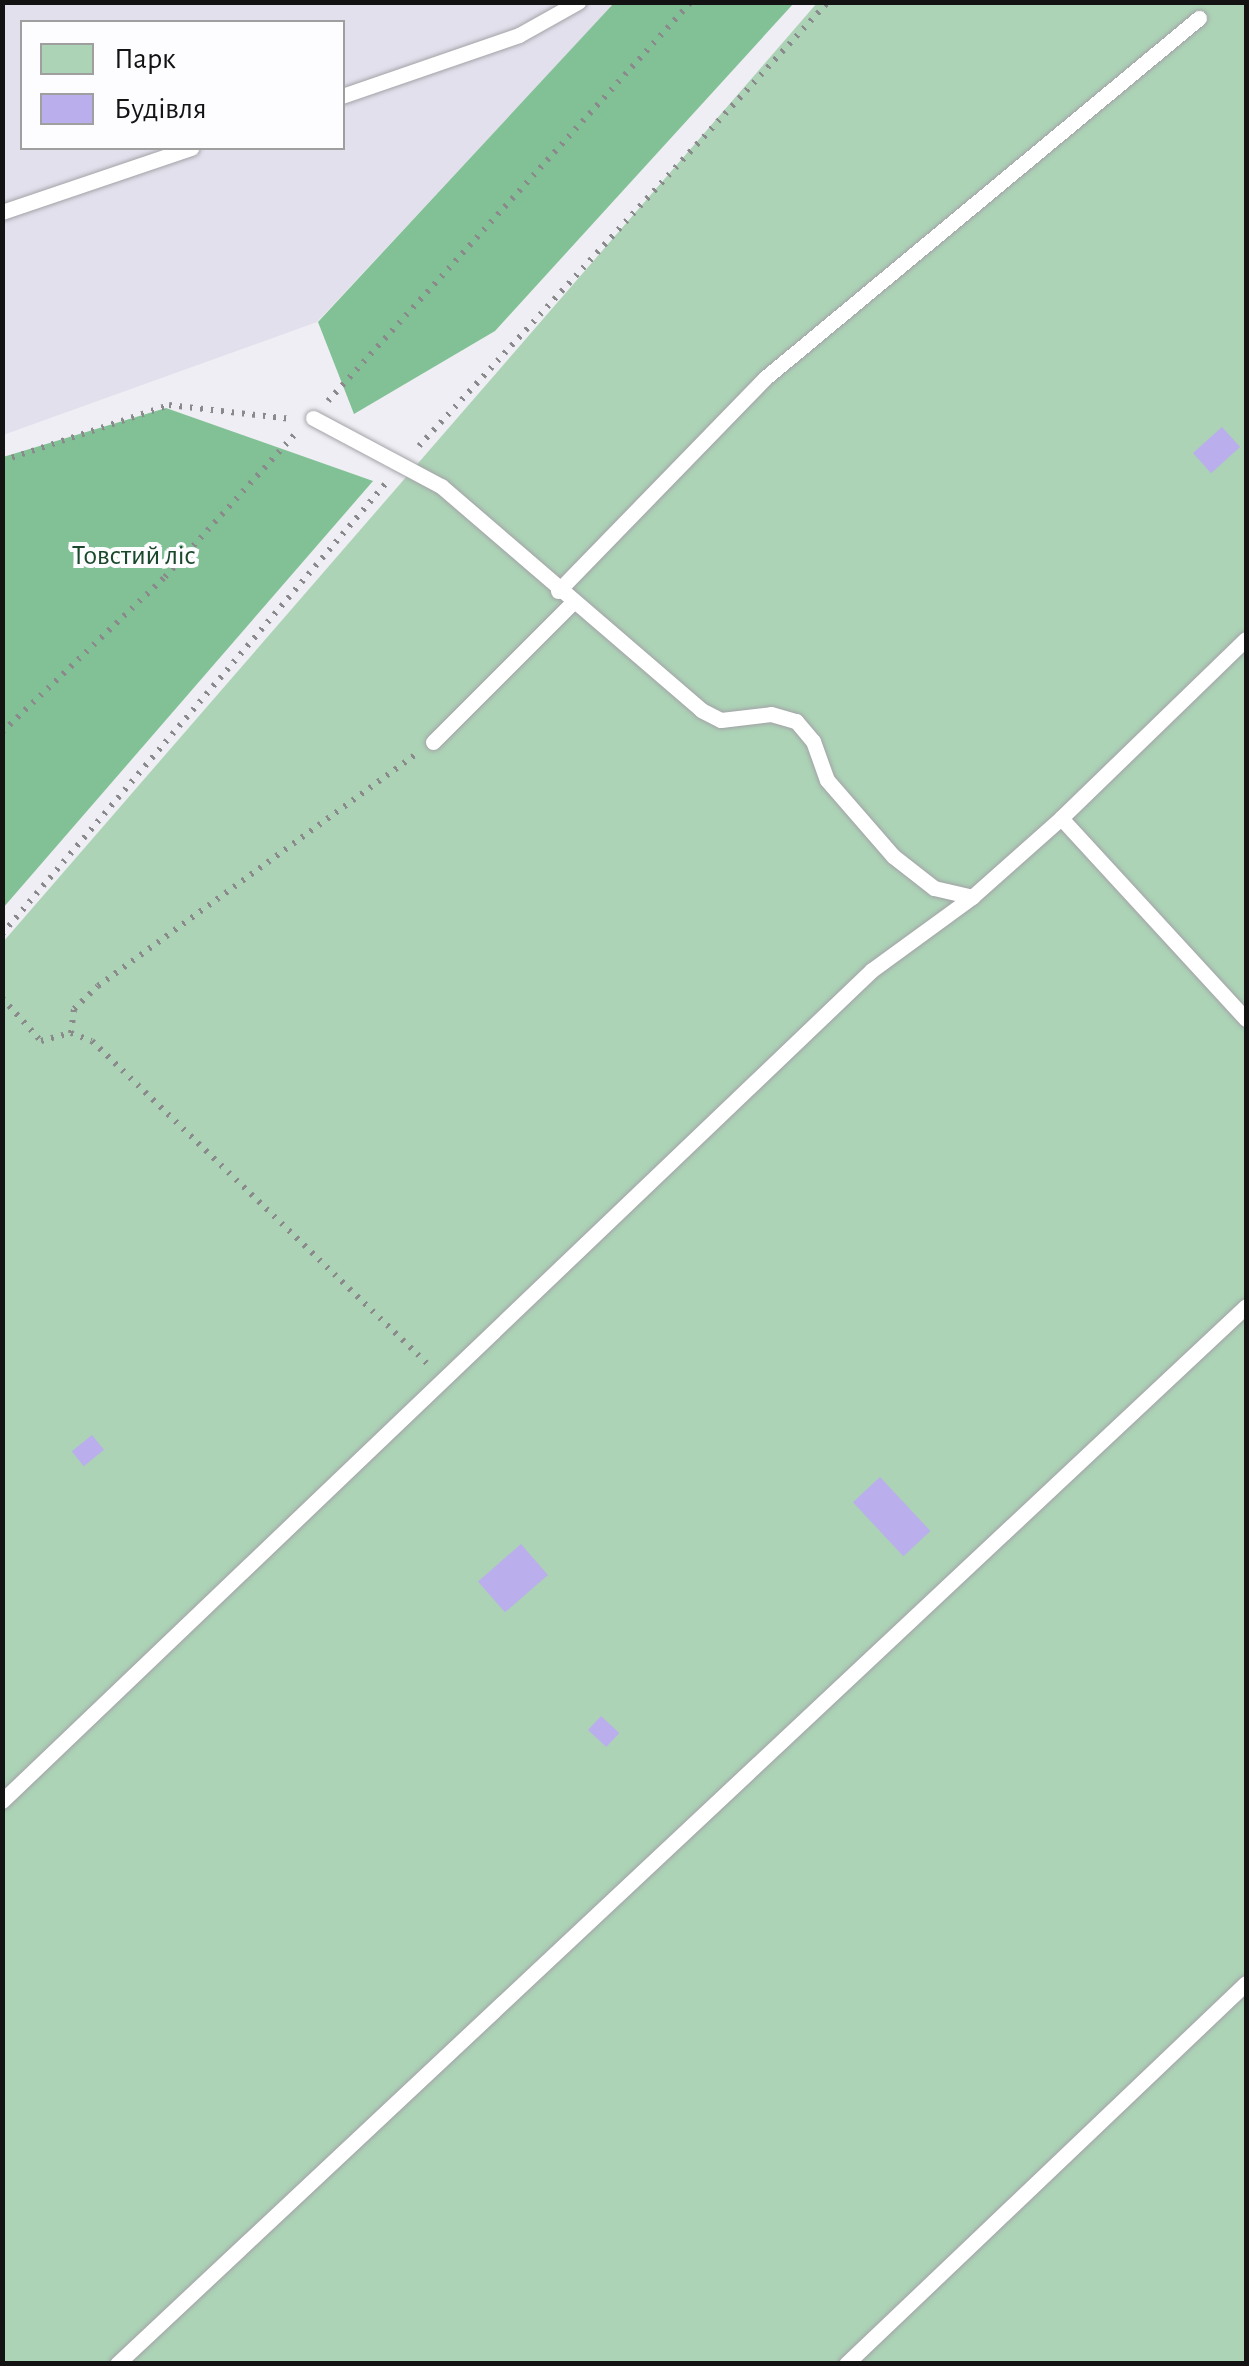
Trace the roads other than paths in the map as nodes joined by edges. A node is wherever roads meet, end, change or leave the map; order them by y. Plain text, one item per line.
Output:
1 (578, 2) edge
2 (1199, 18) dead end
3 (345, 95) edge
4 (185, 150) edge
5 (2, 212) edge
6 (313, 418) road end
7 (558, 591) junction
8 (572, 603) junction
9 (1246, 639) edge
10 (433, 742) road end
11 (1060, 818) junction
12 (972, 897) junction
13 (1246, 1019) edge
14 (1246, 1306) edge
15 (2, 1801) edge
16 (1246, 1983) edge
17 (117, 2364) edge
18 (846, 2364) edge

1 - 3 lane
2 - 7 lane
4 - 5 lane
6 - 7 lane
7 - 8 lane
8 - 10 lane
8 - 12 lane
9 - 11 lane
11 - 12 lane
11 - 13 lane
12 - 15 lane
14 - 17 lane
16 - 18 lane

